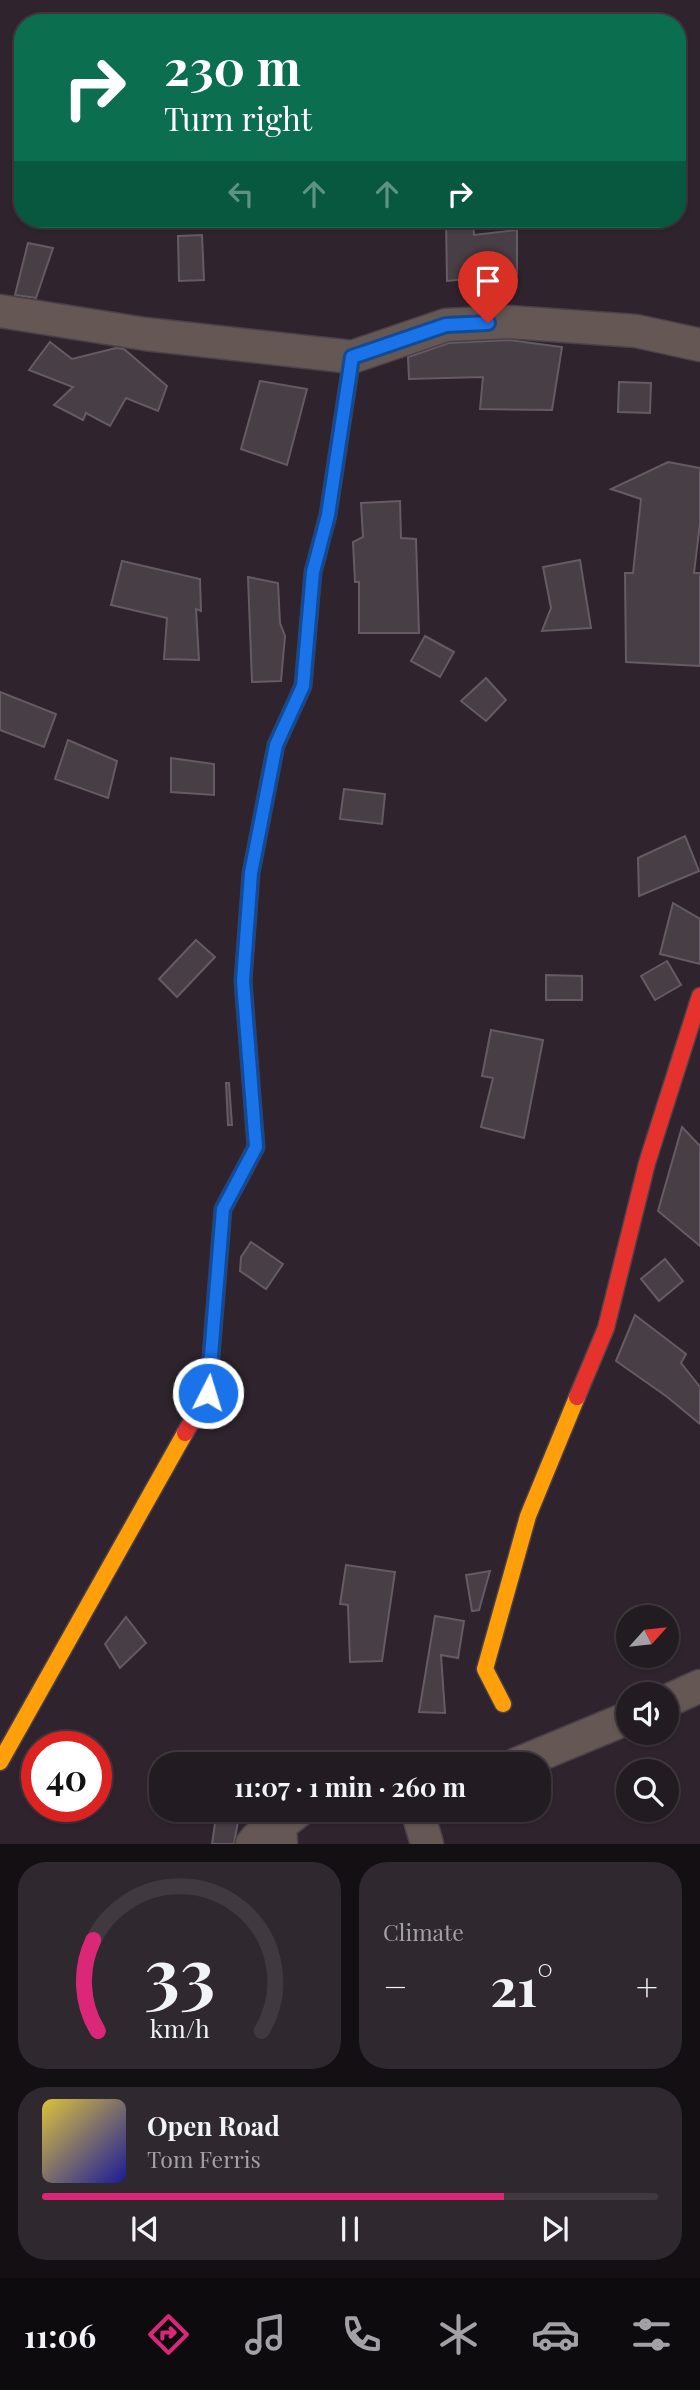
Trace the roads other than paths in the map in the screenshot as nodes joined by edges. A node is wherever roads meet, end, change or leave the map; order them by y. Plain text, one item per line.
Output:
1 (0, 311) edge
2 (700, 345) edge
3 (352, 357) junction
4 (700, 996) edge
5 (700, 1686) edge
6 (679, 1696) edge
7 (503, 1704) dead end
8 (616, 1723) edge
9 (546, 1752) edge
10 (0, 1762) edge
11 (284, 1822) edge
12 (421, 1822) edge
13 (252, 1844) edge
14 (268, 1844) edge
15 (281, 1844) edge
16 (427, 1844) edge

1 - 3 street
2 - 3 street
3 - 10 street
4 - 7 street
5 - 6 street
8 - 9 street
11 - 15 street
12 - 16 street
13 - 14 street

